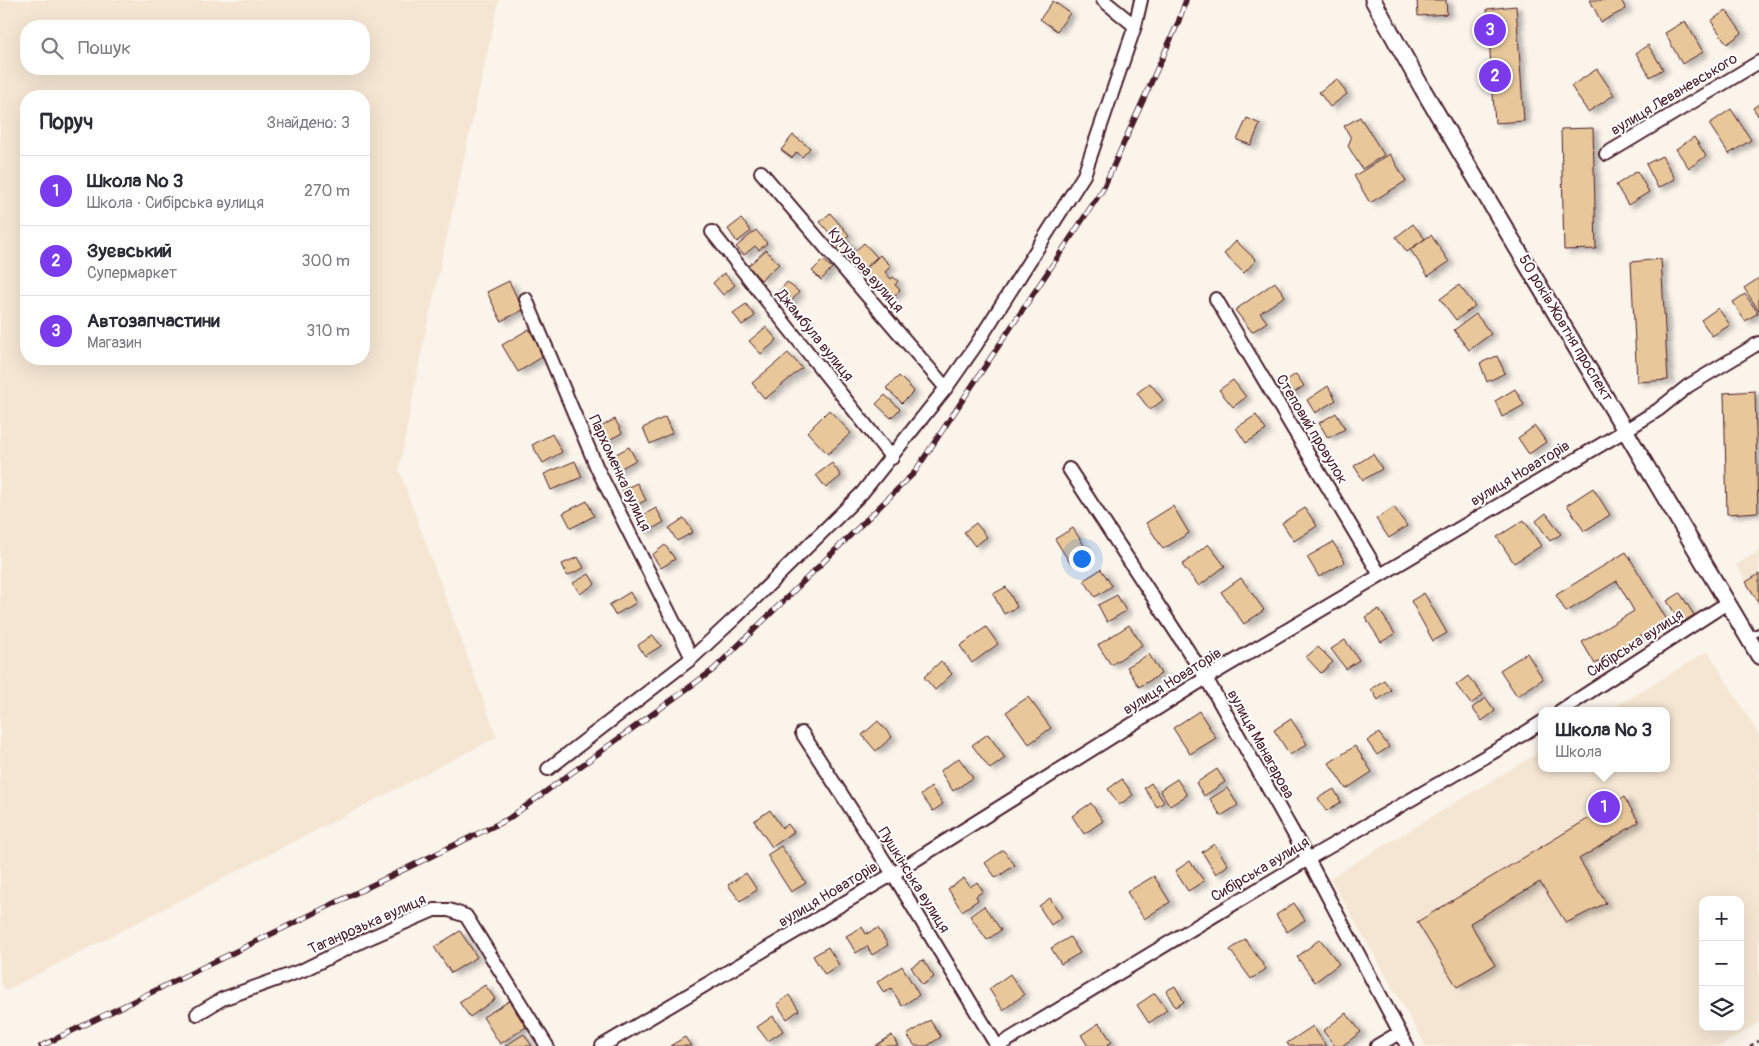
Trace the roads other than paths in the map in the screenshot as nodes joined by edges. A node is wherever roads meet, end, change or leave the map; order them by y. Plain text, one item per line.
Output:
1 (1103, 0) edge
2 (1141, 0) edge
3 (1373, 0) edge
4 (1135, 26) junction
5 (1759, 62) edge
6 (1606, 154) dead end
7 (761, 172) dead end
8 (712, 232) dead end
9 (526, 299) dead end
10 (1216, 300) dead end
11 (1759, 343) edge
12 (946, 388) junction
13 (1626, 430) junction
14 (892, 458) junction
15 (1069, 469) dead end
16 (1380, 575) junction
17 (1727, 603) junction
18 (1753, 634) edge
19 (1759, 656) edge
20 (692, 658) junction
21 (1206, 678) junction
22 (1566, 707) edge
23 (1538, 725) edge
24 (802, 733) dead end
25 (548, 769) dead end
26 (1308, 859) junction
27 (893, 874) junction
28 (197, 1014) dead end
29 (1399, 1033) junction
30 (547, 1046) edge
31 (602, 1046) edge
32 (997, 1046) edge
33 (1377, 1046) edge
34 (1406, 1046) edge

1 - 4 street
2 - 4 street
3 - 13 street, 50 років Жовтня проспект
4 - 12 street
5 - 6 street, вулиця Леваневського
7 - 12 street, Кутузова вулиця
8 - 14 street, Джамбула вулиця
9 - 20 street, Пархоменка вулиця
10 - 16 street, Степовий провулок
11 - 13 street, вулиця Новаторів
12 - 14 street
13 - 16 street, вулиця Новаторів
13 - 17 street, 50 років Жовтня проспект
14 - 20 street
15 - 21 street, вулиця Манагарова
16 - 21 street, вулиця Новаторів
17 - 18 street, 50 років Жовтня проспект
17 - 22 street, Сибірська вулиця
18 - 19 street, 50 років Жовтня проспект
20 - 25 street
21 - 26 street, вулиця Манагарова
21 - 27 street, вулиця Новаторів
23 - 26 street, Сибірська вулиця
24 - 27 street, Пушкінська вулиця
26 - 29 street, вулиця Манагарова
26 - 32 street, Сибірська вулиця
27 - 31 street, вулиця Новаторів
27 - 32 street, Пушкінська вулиця
28 - 30 street, Таганрозька вулиця
29 - 33 street
29 - 34 street, вулиця Манагарова

